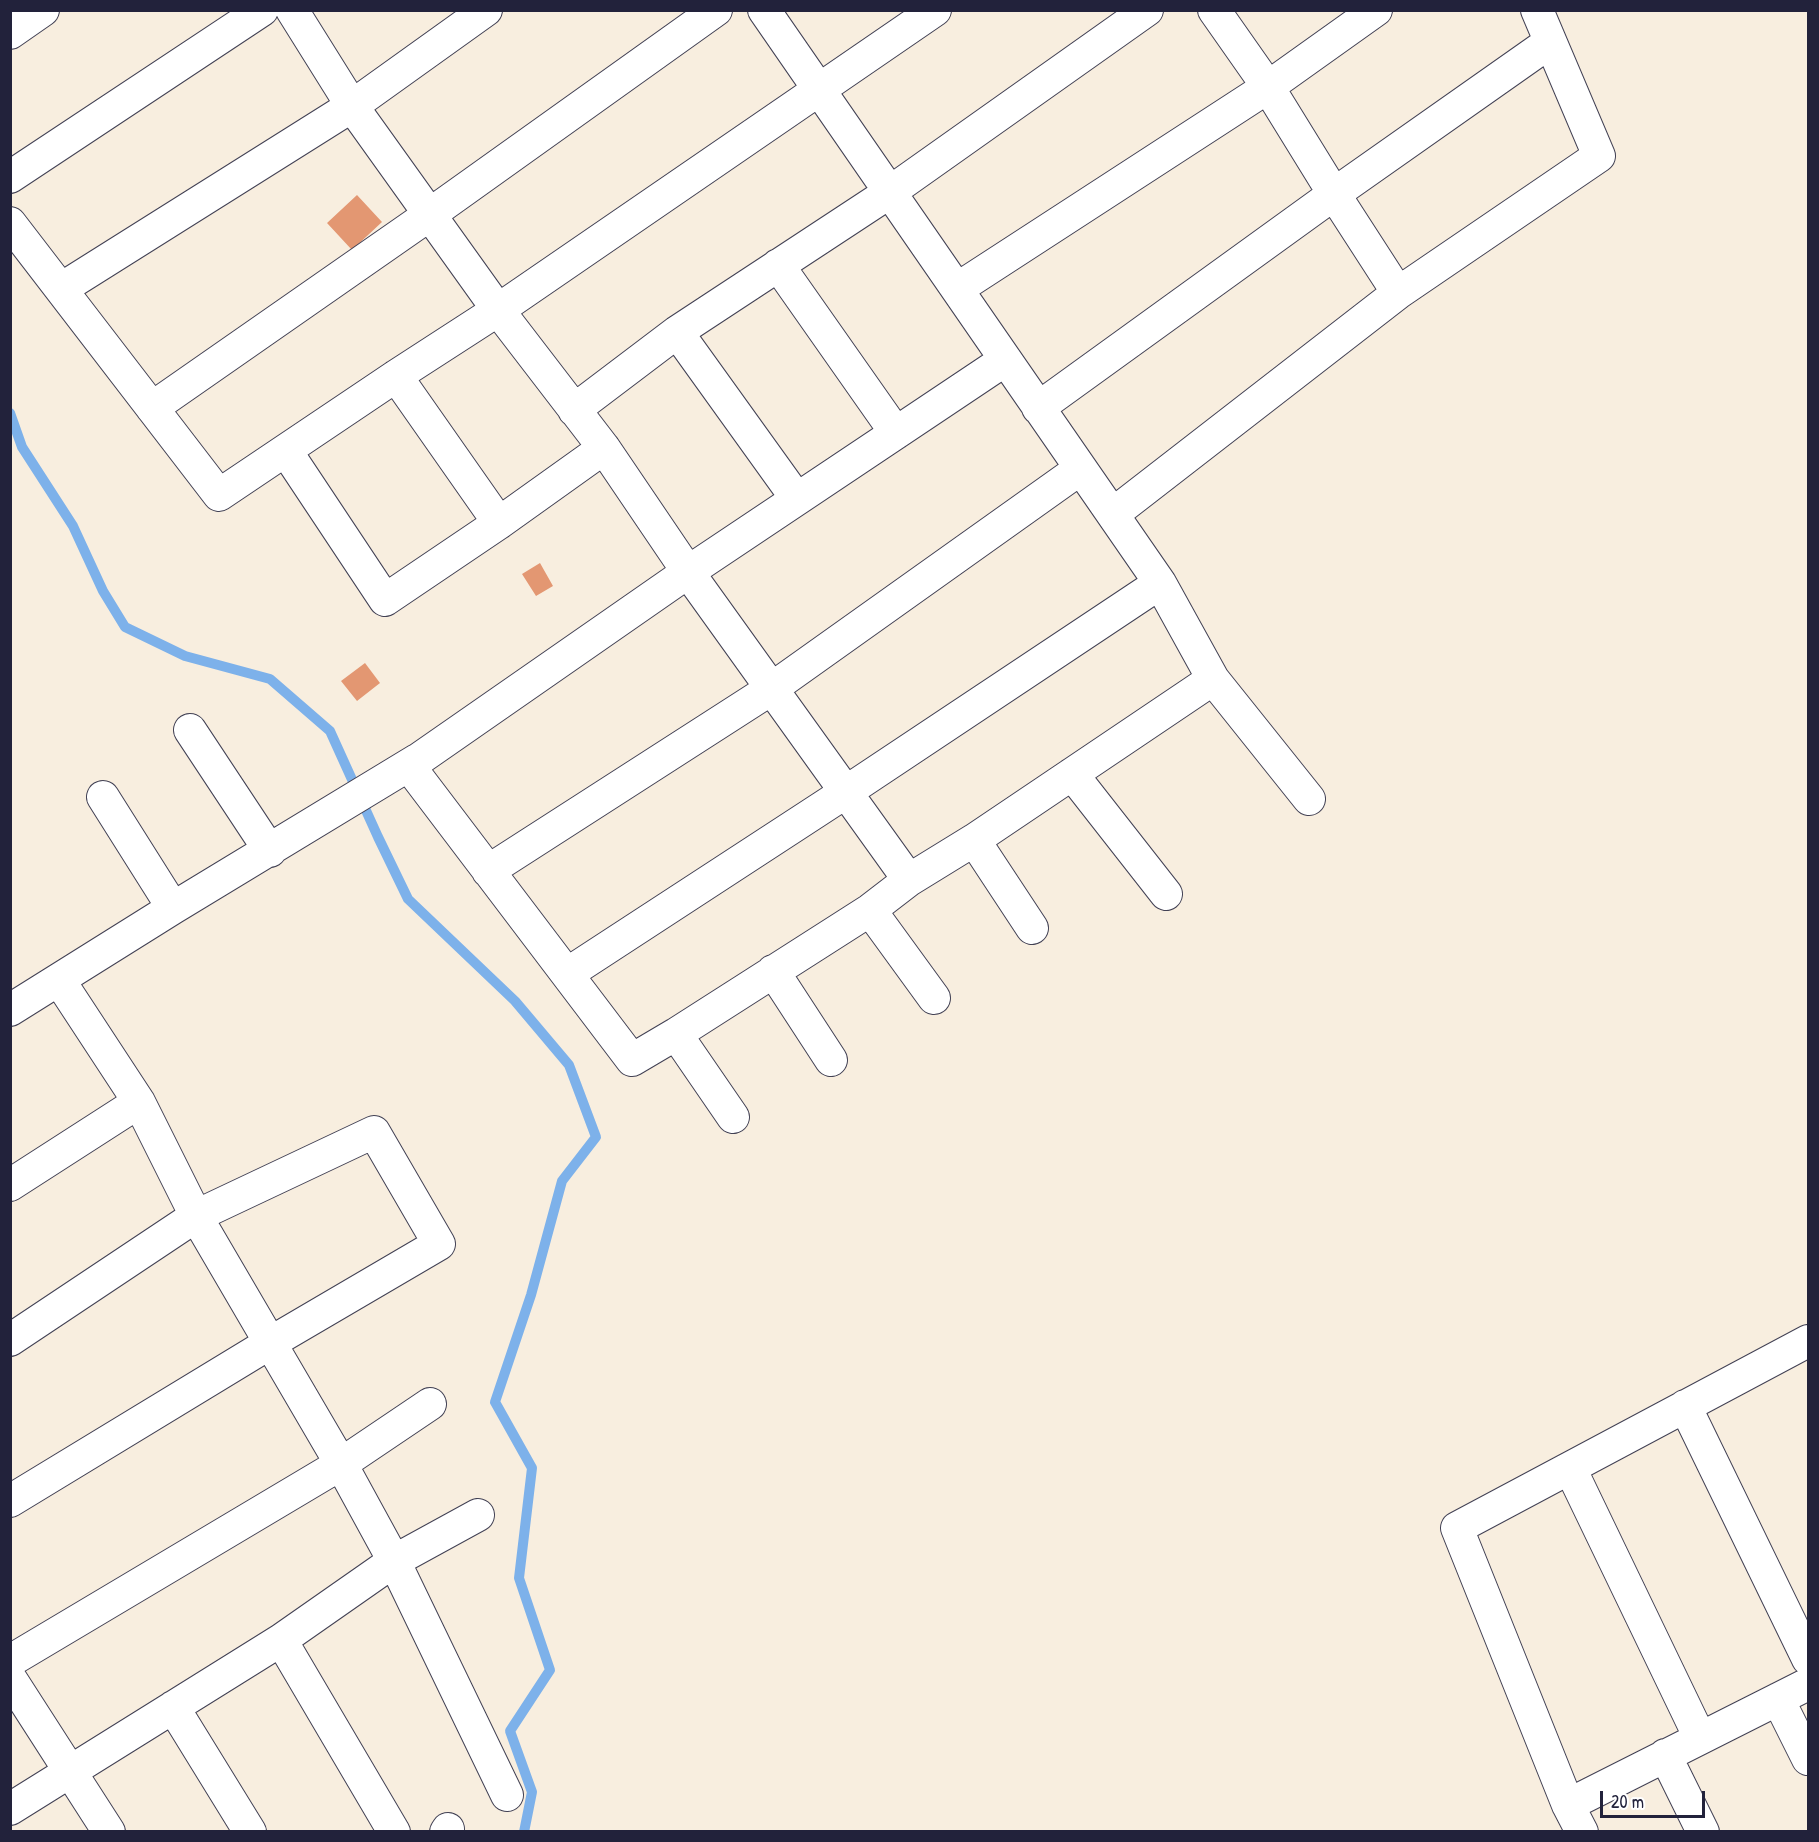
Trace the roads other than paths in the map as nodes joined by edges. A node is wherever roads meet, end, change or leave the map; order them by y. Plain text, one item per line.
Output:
1 (43, 10) edge
2 (262, 10) edge
3 (292, 10) edge
4 (486, 10) edge
5 (716, 10) edge
6 (764, 10) edge
7 (934, 10) edge
8 (1147, 10) edge
9 (1214, 10) edge
10 (1376, 10) edge
11 (1537, 10) edge
12 (10, 33) edge
13 (1550, 42) junction
14 (1268, 87) junction
15 (820, 91) junction
16 (352, 106) junction
17 (10, 177) edge
18 (890, 192) junction
19 (1334, 194) junction
20 (429, 215) junction
21 (10, 224) edge
22 (778, 265) junction
23 (61, 289) junction
24 (957, 289) junction
25 (1398, 293) junction
26 (498, 310) junction
27 (677, 332) junction
28 (1005, 360) junction
29 (396, 376) junction
30 (152, 408) junction
31 (1038, 408) junction
32 (574, 410) junction
33 (896, 433) junction
34 (604, 448) junction
35 (286, 451) junction
36 (1080, 469) junction
37 (797, 499) junction
38 (1113, 514) junction
39 (499, 523) junction
40 (688, 572) junction
41 (1160, 583) junction
42 (1213, 679) junction
43 (771, 689) junction
44 (190, 730) dead end
45 (417, 760) junction
46 (1072, 774) junction
47 (846, 792) junction
48 (103, 797) dead end
49 (1309, 799) dead end
50 (975, 840) junction
51 (270, 850) junction
52 (489, 871) junction
53 (909, 880) junction
54 (1166, 894) dead end
55 (173, 908) junction
56 (870, 910) junction
57 (1032, 928) dead end
58 (773, 971) junction
59 (567, 974) junction
60 (59, 980) junction
61 (934, 998) dead end
62 (10, 1010) edge
63 (676, 1034) junction
64 (831, 1060) dead end
65 (139, 1102) junction
66 (733, 1117) dead end
67 (10, 1185) edge
68 (196, 1216) junction
69 (10, 1340) edge
70 (270, 1342) junction
71 (1805, 1352) edge
72 (430, 1404) dead end
73 (1686, 1406) junction
74 (341, 1464) junction
75 (1570, 1468) junction
76 (10, 1501) edge
77 (478, 1515) dead end
78 (394, 1561) junction
79 (281, 1640) junction
80 (1809, 1659) edge
81 (10, 1661) edge
82 (10, 1678) edge
83 (1809, 1684) edge
84 (1778, 1699) junction
85 (172, 1707) junction
86 (1700, 1738) junction
87 (1665, 1755) junction
88 (1809, 1759) edge
89 (70, 1770) junction
90 (507, 1795) dead end
91 (10, 1809) edge
92 (1575, 1818) edge
93 (109, 1832) edge
94 (250, 1832) edge
95 (394, 1832) edge
96 (1703, 1832) edge

1 - 12 street
2 - 17 street
3 - 16 street
4 - 16 street
5 - 20 street
6 - 15 street
7 - 15 street
8 - 18 street
9 - 14 street
10 - 14 street
11 - 13 street
13 - 19 street
13 - 25 street
14 - 19 street
14 - 24 street
15 - 18 street
15 - 26 street
16 - 20 street
16 - 23 street
18 - 22 street
18 - 24 street
19 - 25 street
19 - 31 street
20 - 26 street
20 - 30 street
21 - 23 street
22 - 27 street
22 - 33 street
23 - 30 street
24 - 28 street
25 - 38 street
26 - 29 street
26 - 32 street
27 - 32 street
27 - 37 street
28 - 31 street
28 - 33 street
29 - 35 street
29 - 39 street
30 - 35 street
31 - 36 street
32 - 34 street
33 - 37 street
34 - 39 street
34 - 40 street
35 - 39 street
36 - 38 street
36 - 43 street
37 - 40 street
38 - 41 street
40 - 43 street
40 - 45 street
41 - 42 street
41 - 47 street
42 - 46 street
42 - 49 street
43 - 47 street
43 - 52 street
44 - 51 street
45 - 51 street
45 - 52 street
46 - 50 street
46 - 54 street
47 - 53 street
47 - 59 street
48 - 55 street
50 - 53 street
50 - 57 street
51 - 55 street
52 - 59 street
53 - 56 street
55 - 60 street
56 - 58 street
56 - 61 street
58 - 63 street
58 - 64 street
59 - 63 street
60 - 62 street
60 - 65 street
63 - 66 street
65 - 67 street
65 - 68 street
68 - 69 street
68 - 70 street
68 - 70 street
70 - 74 street
70 - 76 street
71 - 73 street
72 - 74 street
73 - 75 street
73 - 80 street
74 - 78 street
74 - 81 street
75 - 86 street
75 - 92 street
77 - 78 street
78 - 79 street
78 - 90 street
79 - 85 street
79 - 95 street
82 - 89 street
83 - 84 street
84 - 86 street
84 - 88 street
85 - 89 street
85 - 94 street
86 - 87 street
87 - 92 street
87 - 96 street
89 - 91 street
89 - 93 street

